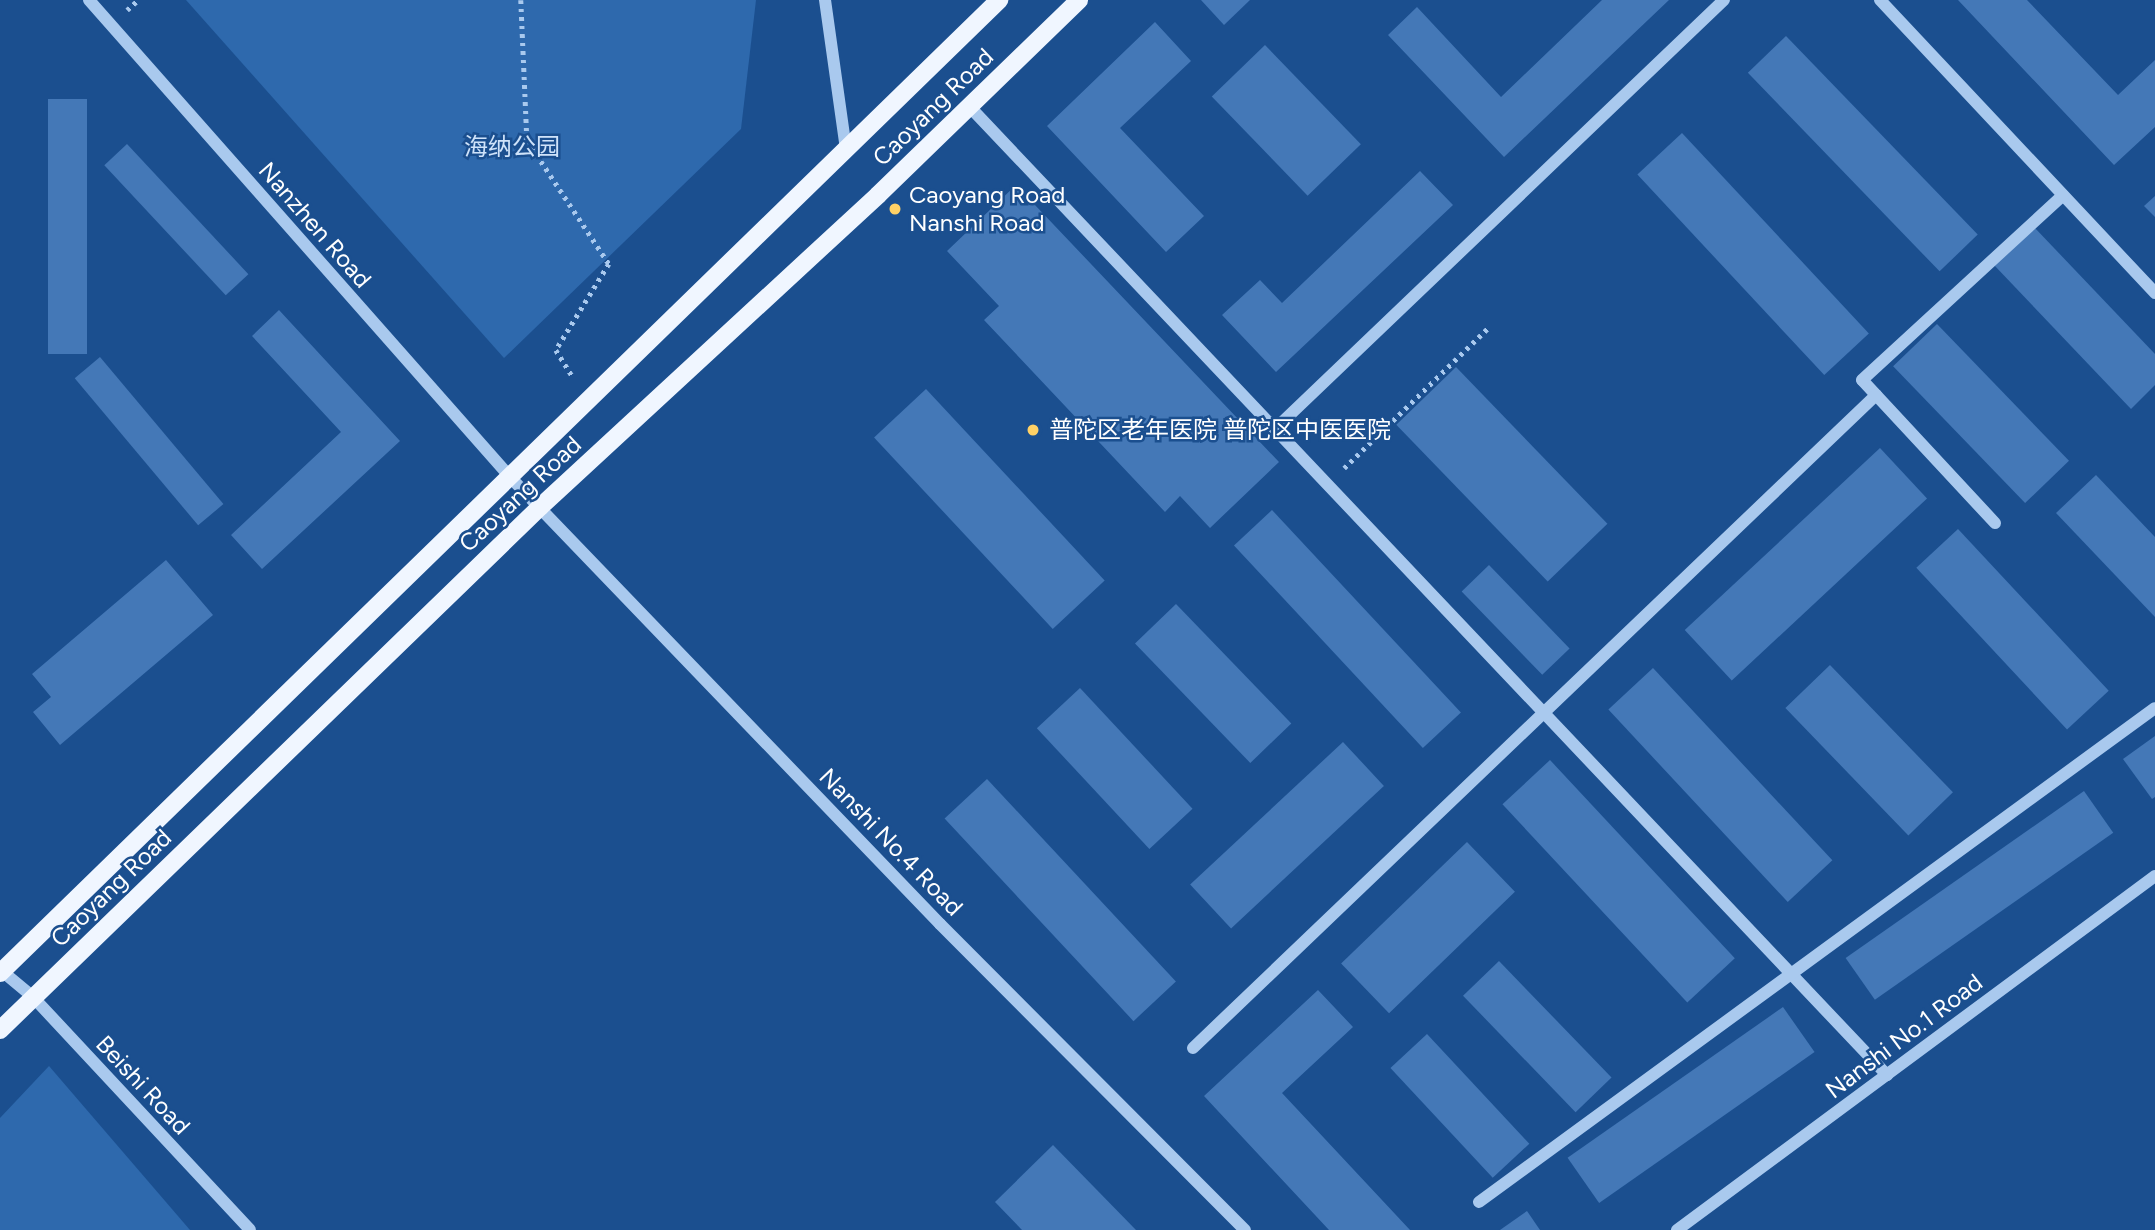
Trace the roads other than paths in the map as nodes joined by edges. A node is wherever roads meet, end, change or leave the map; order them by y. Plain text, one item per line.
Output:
1 (89, 0) edge
2 (825, 0) edge
3 (999, 0) edge
4 (1079, 0) edge
5 (1724, 0) edge
6 (1880, 0) edge
7 (969, 106) junction
8 (846, 150) junction
9 (2063, 195) junction
10 (2155, 293) edge
11 (1876, 396) junction
12 (1275, 429) junction
13 (511, 478) junction
14 (540, 507) junction
15 (1995, 523) dead end
16 (2155, 708) edge
17 (1544, 713) junction
18 (2155, 876) edge
19 (1, 972) edge
20 (1791, 974) junction
21 (33, 997) junction
22 (0, 1030) edge
23 (1193, 1048) dead end
24 (1887, 1075) junction
25 (1479, 1202) dead end
26 (250, 1230) edge
27 (1245, 1230) edge
28 (1678, 1230) edge

1 - 13 street, Nanzhen Road
2 - 8 street
3 - 8 main road, Caoyang Road
4 - 7 main road, Caoyang Road
5 - 12 street
6 - 9 street
7 - 12 street
7 - 14 main road, Caoyang Road
8 - 13 main road, Caoyang Road
9 - 10 street
9 - 11 street
11 - 15 street
11 - 17 street
12 - 17 street
13 - 14 street, Nanshi No.4 Road
13 - 19 main road, Caoyang Road
14 - 21 main road, Caoyang Road
14 - 27 street, Nanshi No.4 Road
16 - 20 street
17 - 20 street
17 - 23 street
18 - 24 street, Nanshi No.1 Road
19 - 21 street, Beishi Road
20 - 24 street
20 - 25 street
21 - 22 main road, Caoyang Road
21 - 26 street, Beishi Road
24 - 28 street, Nanshi No.1 Road

